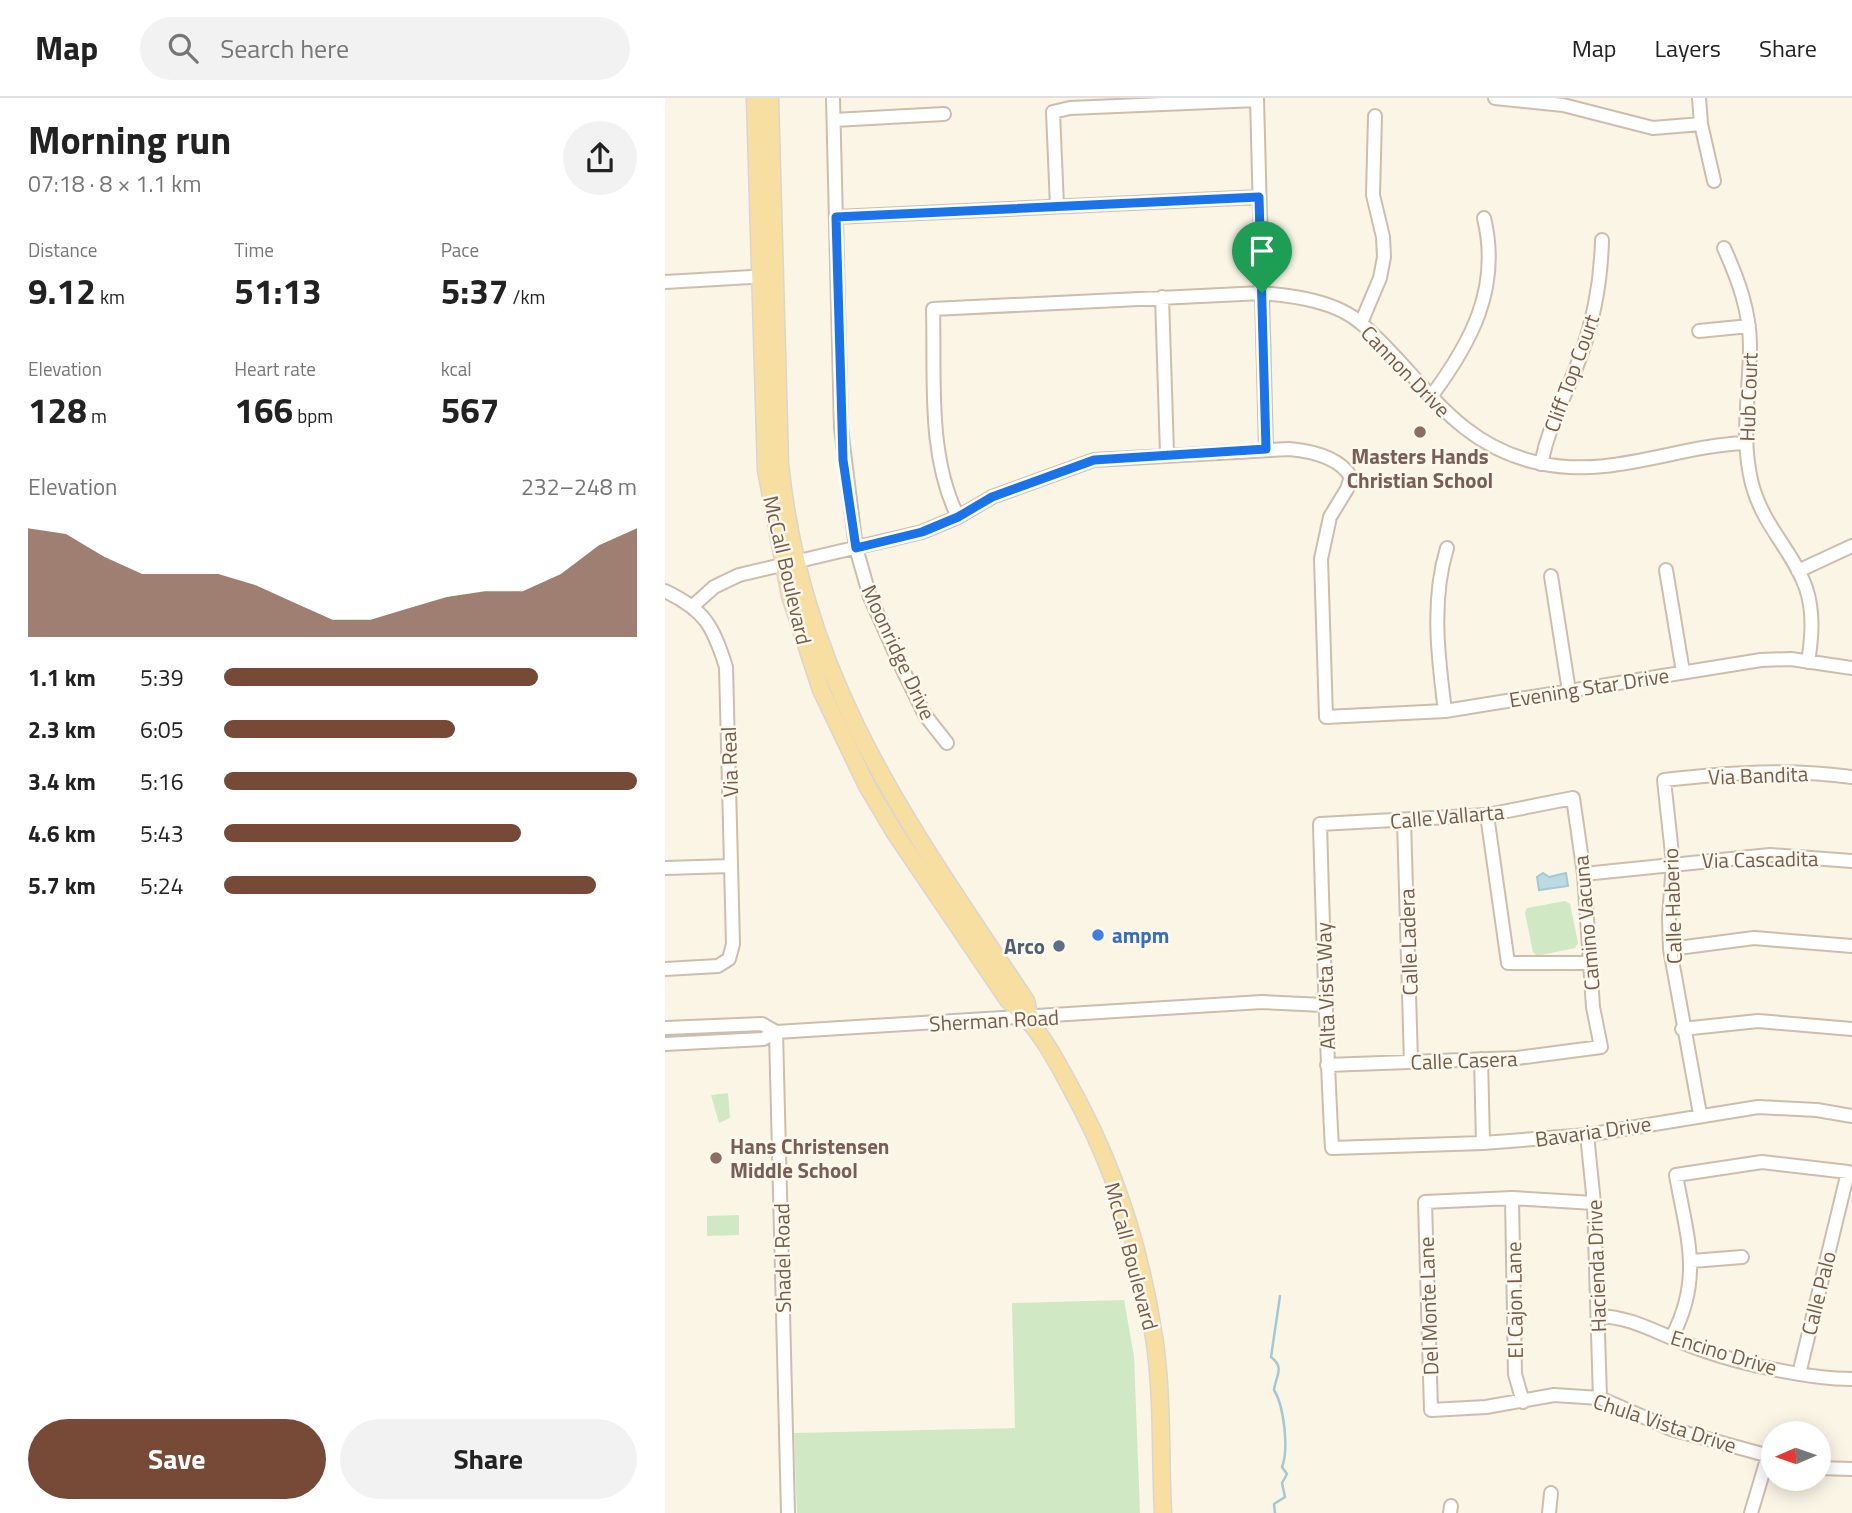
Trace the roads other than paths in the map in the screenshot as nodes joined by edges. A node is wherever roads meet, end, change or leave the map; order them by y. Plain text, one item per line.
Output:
1 (755, 98) edge
2 (770, 98) edge
3 (833, 98) edge
4 (1495, 98) edge
5 (1699, 98) edge
6 (1257, 99) edge
7 (1585, 104) edge
8 (944, 114) dead end
9 (1375, 116) dead end
10 (834, 120) junction
11 (1701, 124) junction
12 (1714, 181) dead end
13 (1259, 197) junction
14 (1057, 206) junction
15 (836, 217) junction
16 (1484, 218) dead end
17 (1602, 240) dead end
18 (1724, 248) dead end
19 (767, 276) junction
20 (665, 282) edge
21 (1262, 293) junction
22 (1162, 297) junction
23 (1361, 323) junction
24 (1749, 326) junction
25 (1699, 331) dead end
26 (1430, 398) junction
27 (1745, 443) junction
28 (1266, 449) junction
29 (1167, 453) junction
30 (1541, 464) junction
31 (958, 517) junction
32 (1852, 546) edge
33 (856, 548) junction
34 (1447, 548) dead end
35 (789, 563) junction
36 (1666, 570) dead end
37 (1798, 571) junction
38 (1551, 576) dead end
39 (665, 591) edge
40 (694, 604) junction
41 (1808, 662) junction
42 (1852, 668) edge
43 (1683, 672) junction
44 (1569, 691) junction
45 (1445, 711) junction
46 (834, 719) junction
47 (947, 743) dead end
48 (1852, 777) edge
49 (1664, 780) joint
50 (1573, 798) joint
51 (896, 803) junction
52 (1487, 815) junction
53 (1405, 821) junction
54 (1320, 824) joint
55 (1852, 861) edge
56 (1673, 863) junction
57 (731, 866) junction
58 (665, 869) edge
59 (1584, 874) junction
60 (1852, 946) edge
61 (1670, 949) junction
62 (1591, 963) junction
63 (665, 969) edge
64 (1324, 1005) junction
65 (1030, 1018) junction
66 (665, 1028) edge
67 (1682, 1029) junction
68 (1852, 1029) edge
69 (776, 1032) junction
70 (665, 1044) edge
71 (1601, 1047) joint
72 (1481, 1059) junction
73 (1411, 1062) junction
74 (1328, 1065) junction
75 (1700, 1114) junction
76 (1852, 1116) edge
77 (1587, 1135) junction
78 (1483, 1143) junction
79 (1332, 1148) joint
80 (1512, 1198) junction
81 (1594, 1203) junction
82 (1741, 1257) dead end
83 (1692, 1261) junction
84 (1598, 1316) junction
85 (1672, 1338) junction
86 (1798, 1374) junction
87 (1852, 1380) edge
88 (1600, 1398) junction
89 (1523, 1402) junction
90 (1431, 1410) joint
91 (1761, 1454) edge
92 (1831, 1468) edge
93 (1852, 1469) edge
94 (1761, 1483) edge
95 (1551, 1493) dead end
96 (788, 1513) edge
97 (1163, 1513) edge
98 (1549, 1513) edge
99 (1751, 1513) edge

1 - 19 main road, McCall Boulevard
2 - 19 main road, McCall Boulevard
3 - 10 street, Moonridge Drive
4 - 7 street
5 - 11 street
6 - 13 street
6 - 14 street
7 - 11 street
8 - 10 street
9 - 23 street
10 - 15 street, Moonridge Drive
11 - 12 street
13 - 14 street
13 - 21 street
14 - 15 street
15 - 33 street, Moonridge Drive
16 - 26 street
17 - 30 street, Cliff Top Court
18 - 24 street, Hub Court
19 - 20 street
19 - 35 main road, McCall Boulevard
21 - 22 street, Cannon Drive
21 - 23 street, Cannon Drive
21 - 28 street
22 - 29 street
22 - 31 street, Cannon Drive
23 - 26 street, Cannon Drive
24 - 25 street
24 - 27 street, Hub Court
26 - 30 street, Cannon Drive
27 - 30 street, Cannon Drive
27 - 37 street, Hub Court
28 - 29 street
28 - 45 street, Evening Star Drive
29 - 31 street
31 - 33 street
32 - 37 street
33 - 35 street
33 - 47 street, Moonridge Drive
34 - 45 street
35 - 40 street
35 - 46 main road, McCall Boulevard
35 - 51 main road, McCall Boulevard
36 - 43 street
37 - 41 street, Hub Court
38 - 44 street
39 - 40 street
40 - 57 street, Via Real
41 - 42 street, Evening Star Drive
41 - 43 street, Evening Star Drive
43 - 44 street, Evening Star Drive
44 - 45 street, Evening Star Drive
46 - 51 main road
46 - 65 main road, McCall Boulevard
48 - 49 street, Via Bandita
49 - 56 street, Calle Haberio
50 - 52 street, Calle Vallarta
50 - 59 street, Camino Vacuna
51 - 65 main road, McCall Boulevard
52 - 53 street, Calle Vallarta
52 - 62 street
53 - 54 street, Calle Vallarta
53 - 73 street, Calle Ladera
54 - 64 street, Alta Vista Way
55 - 56 street, Via Cascadita
56 - 59 street, Via Cascadita
56 - 61 street, Calle Haberio
57 - 58 street
57 - 63 street, Via Real
59 - 62 street, Camino Vacuna
60 - 61 street
61 - 67 street, Calle Haberio
62 - 71 street, Camino Vacuna
64 - 65 street, Sherman Road
64 - 74 street, Alta Vista Way
65 - 69 street, Sherman Road
65 - 97 main road, McCall Boulevard
66 - 69 street
67 - 68 street
67 - 75 street, Calle Haberio
69 - 70 street, Sherman Road
69 - 96 street, Shadel Road
71 - 72 street, Calle Casera
72 - 73 street, Calle Casera
72 - 78 street
73 - 74 street, Calle Casera
74 - 79 street, Alta Vista Way
75 - 76 street, Bavaria Drive
75 - 77 street, Bavaria Drive
77 - 78 street, Bavaria Drive
77 - 81 street, Hacienda Drive
78 - 79 street, Bavaria Drive
80 - 81 street
80 - 89 street, El Cajon Lane
80 - 90 street, Del Monte Lane
81 - 84 street, Hacienda Drive
82 - 83 street
83 - 85 street
83 - 86 street, Calle Palo
84 - 85 street, Encino Drive
84 - 88 street, Hacienda Drive
85 - 86 street, Encino Drive
86 - 87 street, Encino Drive
88 - 89 street, Chula Vista Drive
88 - 91 street, Chula Vista Drive
89 - 90 street, Chula Vista Drive
92 - 93 street
94 - 99 street
95 - 98 street

